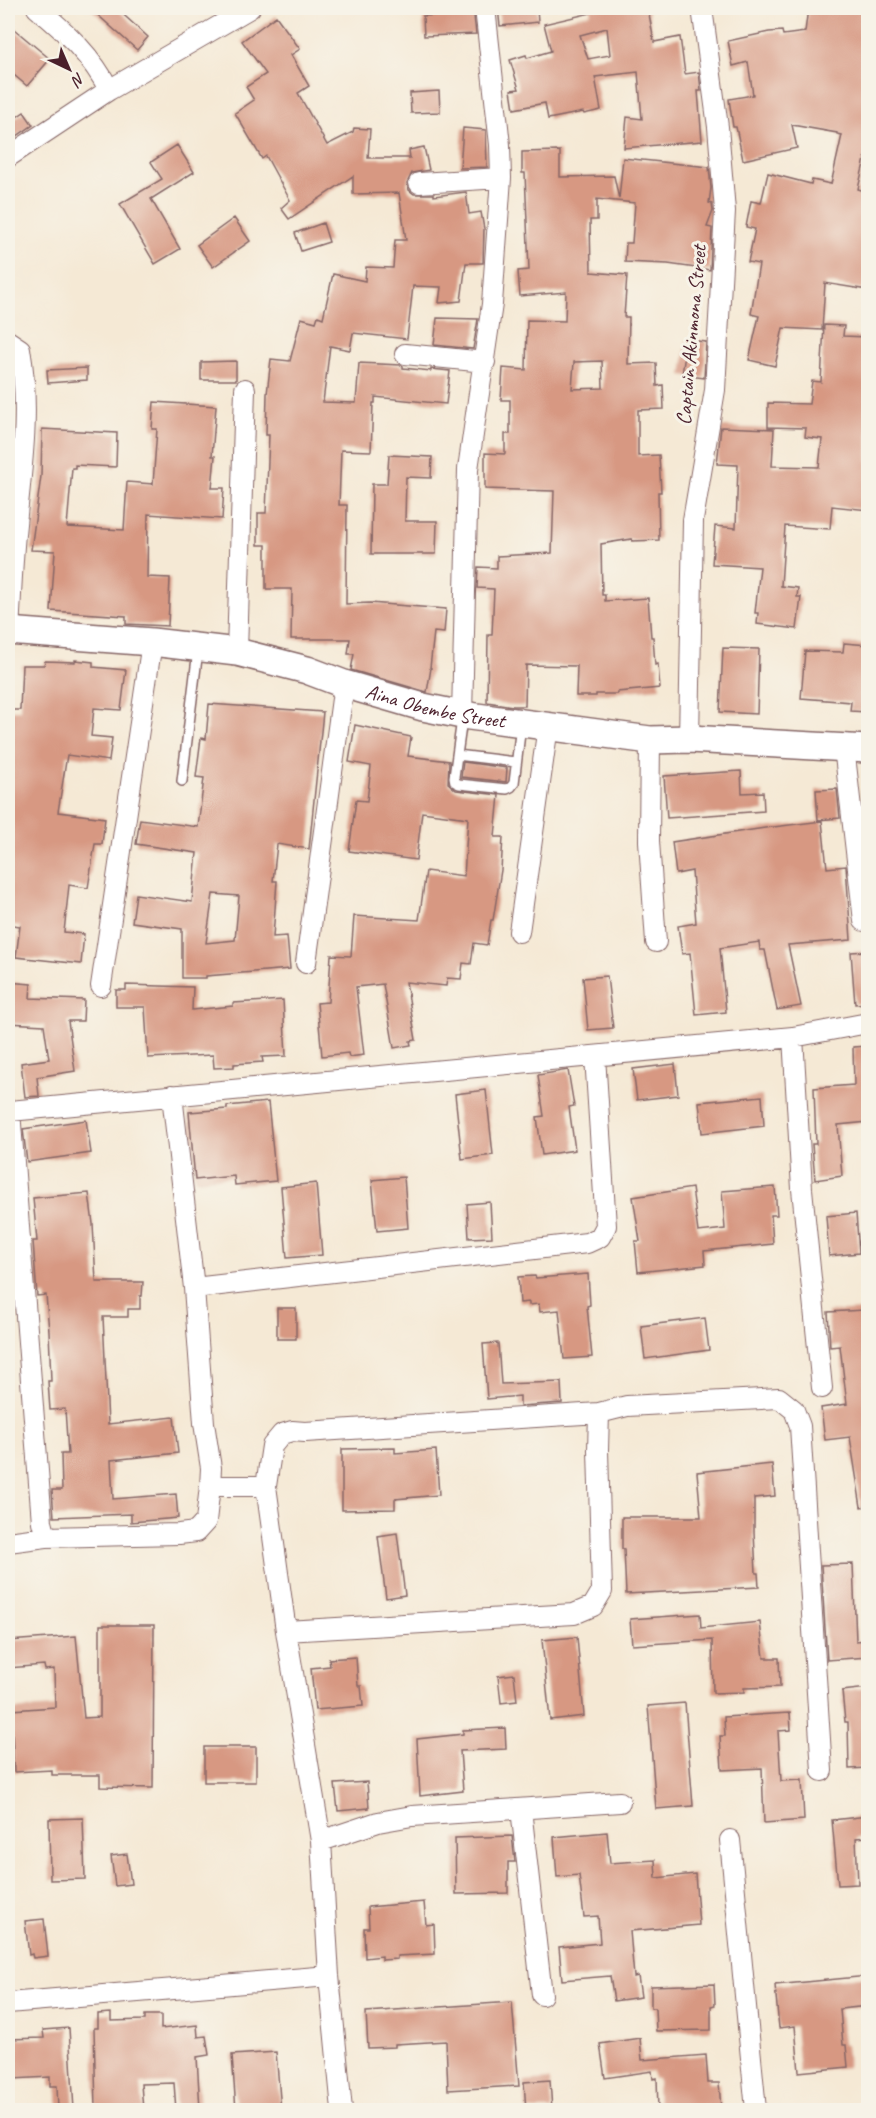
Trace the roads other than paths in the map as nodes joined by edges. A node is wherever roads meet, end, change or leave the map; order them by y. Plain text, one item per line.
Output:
1 (37, 8) edge
2 (250, 8) edge
3 (485, 8) edge
4 (702, 8) edge
5 (109, 90) junction
6 (8, 157) edge
7 (501, 178) junction
8 (419, 183) dead end
9 (8, 341) edge
10 (405, 354) dead end
11 (485, 362) junction
12 (245, 389) dead end
13 (8, 631) edge
14 (152, 642) junction
15 (198, 648) junction
16 (237, 652) junction
17 (344, 684) junction
18 (462, 715) junction
19 (521, 723) junction
20 (548, 726) junction
21 (689, 739) junction
22 (650, 740) junction
23 (856, 748) edge
24 (457, 755) junction
25 (516, 762) junction
26 (182, 781) dead end
27 (864, 921) dead end
28 (519, 932) dead end
29 (656, 942) dead end
30 (306, 963) dead end
31 (101, 986) dead end
32 (868, 1023) edge
33 (793, 1037) junction
34 (595, 1056) junction
35 (172, 1095) junction
36 (9, 1111) edge
37 (194, 1288) junction
38 (822, 1388) dead end
39 (599, 1413) junction
40 (210, 1486) junction
41 (266, 1486) junction
42 (46, 1537) junction
43 (8, 1542) edge
44 (286, 1631) junction
45 (822, 1771) dead end
46 (620, 1802) dead end
47 (521, 1809) junction
48 (730, 1840) dead end
49 (321, 1841) junction
50 (329, 1976) junction
51 (542, 1995) dead end
52 (8, 2003) edge
53 (342, 2110) edge
54 (756, 2110) edge

1 - 5 street
2 - 5 street
3 - 7 street
4 - 21 street, Captain Akinmona Street
5 - 6 street
7 - 8 street
7 - 11 street
9 - 13 street
10 - 11 street
11 - 18 street
12 - 16 street
13 - 14 street, Aina Obembe Street
14 - 15 street, Aina Obembe Street
14 - 31 street
15 - 16 street, Aina Obembe Street
15 - 26 lane
16 - 17 street, Aina Obembe Street
17 - 18 street, Aina Obembe Street
17 - 30 street
18 - 19 street, Aina Obembe Street
18 - 24 lane
19 - 20 street, Aina Obembe Street
19 - 25 lane
20 - 22 street, Aina Obembe Street
20 - 28 street
21 - 22 street, Aina Obembe Street
21 - 23 street, Aina Obembe Street
22 - 29 street
23 - 27 street
24 - 25 lane
24 - 25 lane
32 - 33 street
33 - 34 street
33 - 38 street
34 - 35 street
34 - 37 street
35 - 36 street
35 - 37 street
36 - 42 street
37 - 40 street
39 - 41 street
39 - 44 street
39 - 45 street
40 - 41 street
40 - 42 street
41 - 44 street
42 - 43 street
44 - 49 street
46 - 47 street
47 - 49 street
47 - 51 street
48 - 54 street
49 - 50 street
50 - 52 street
50 - 53 street

